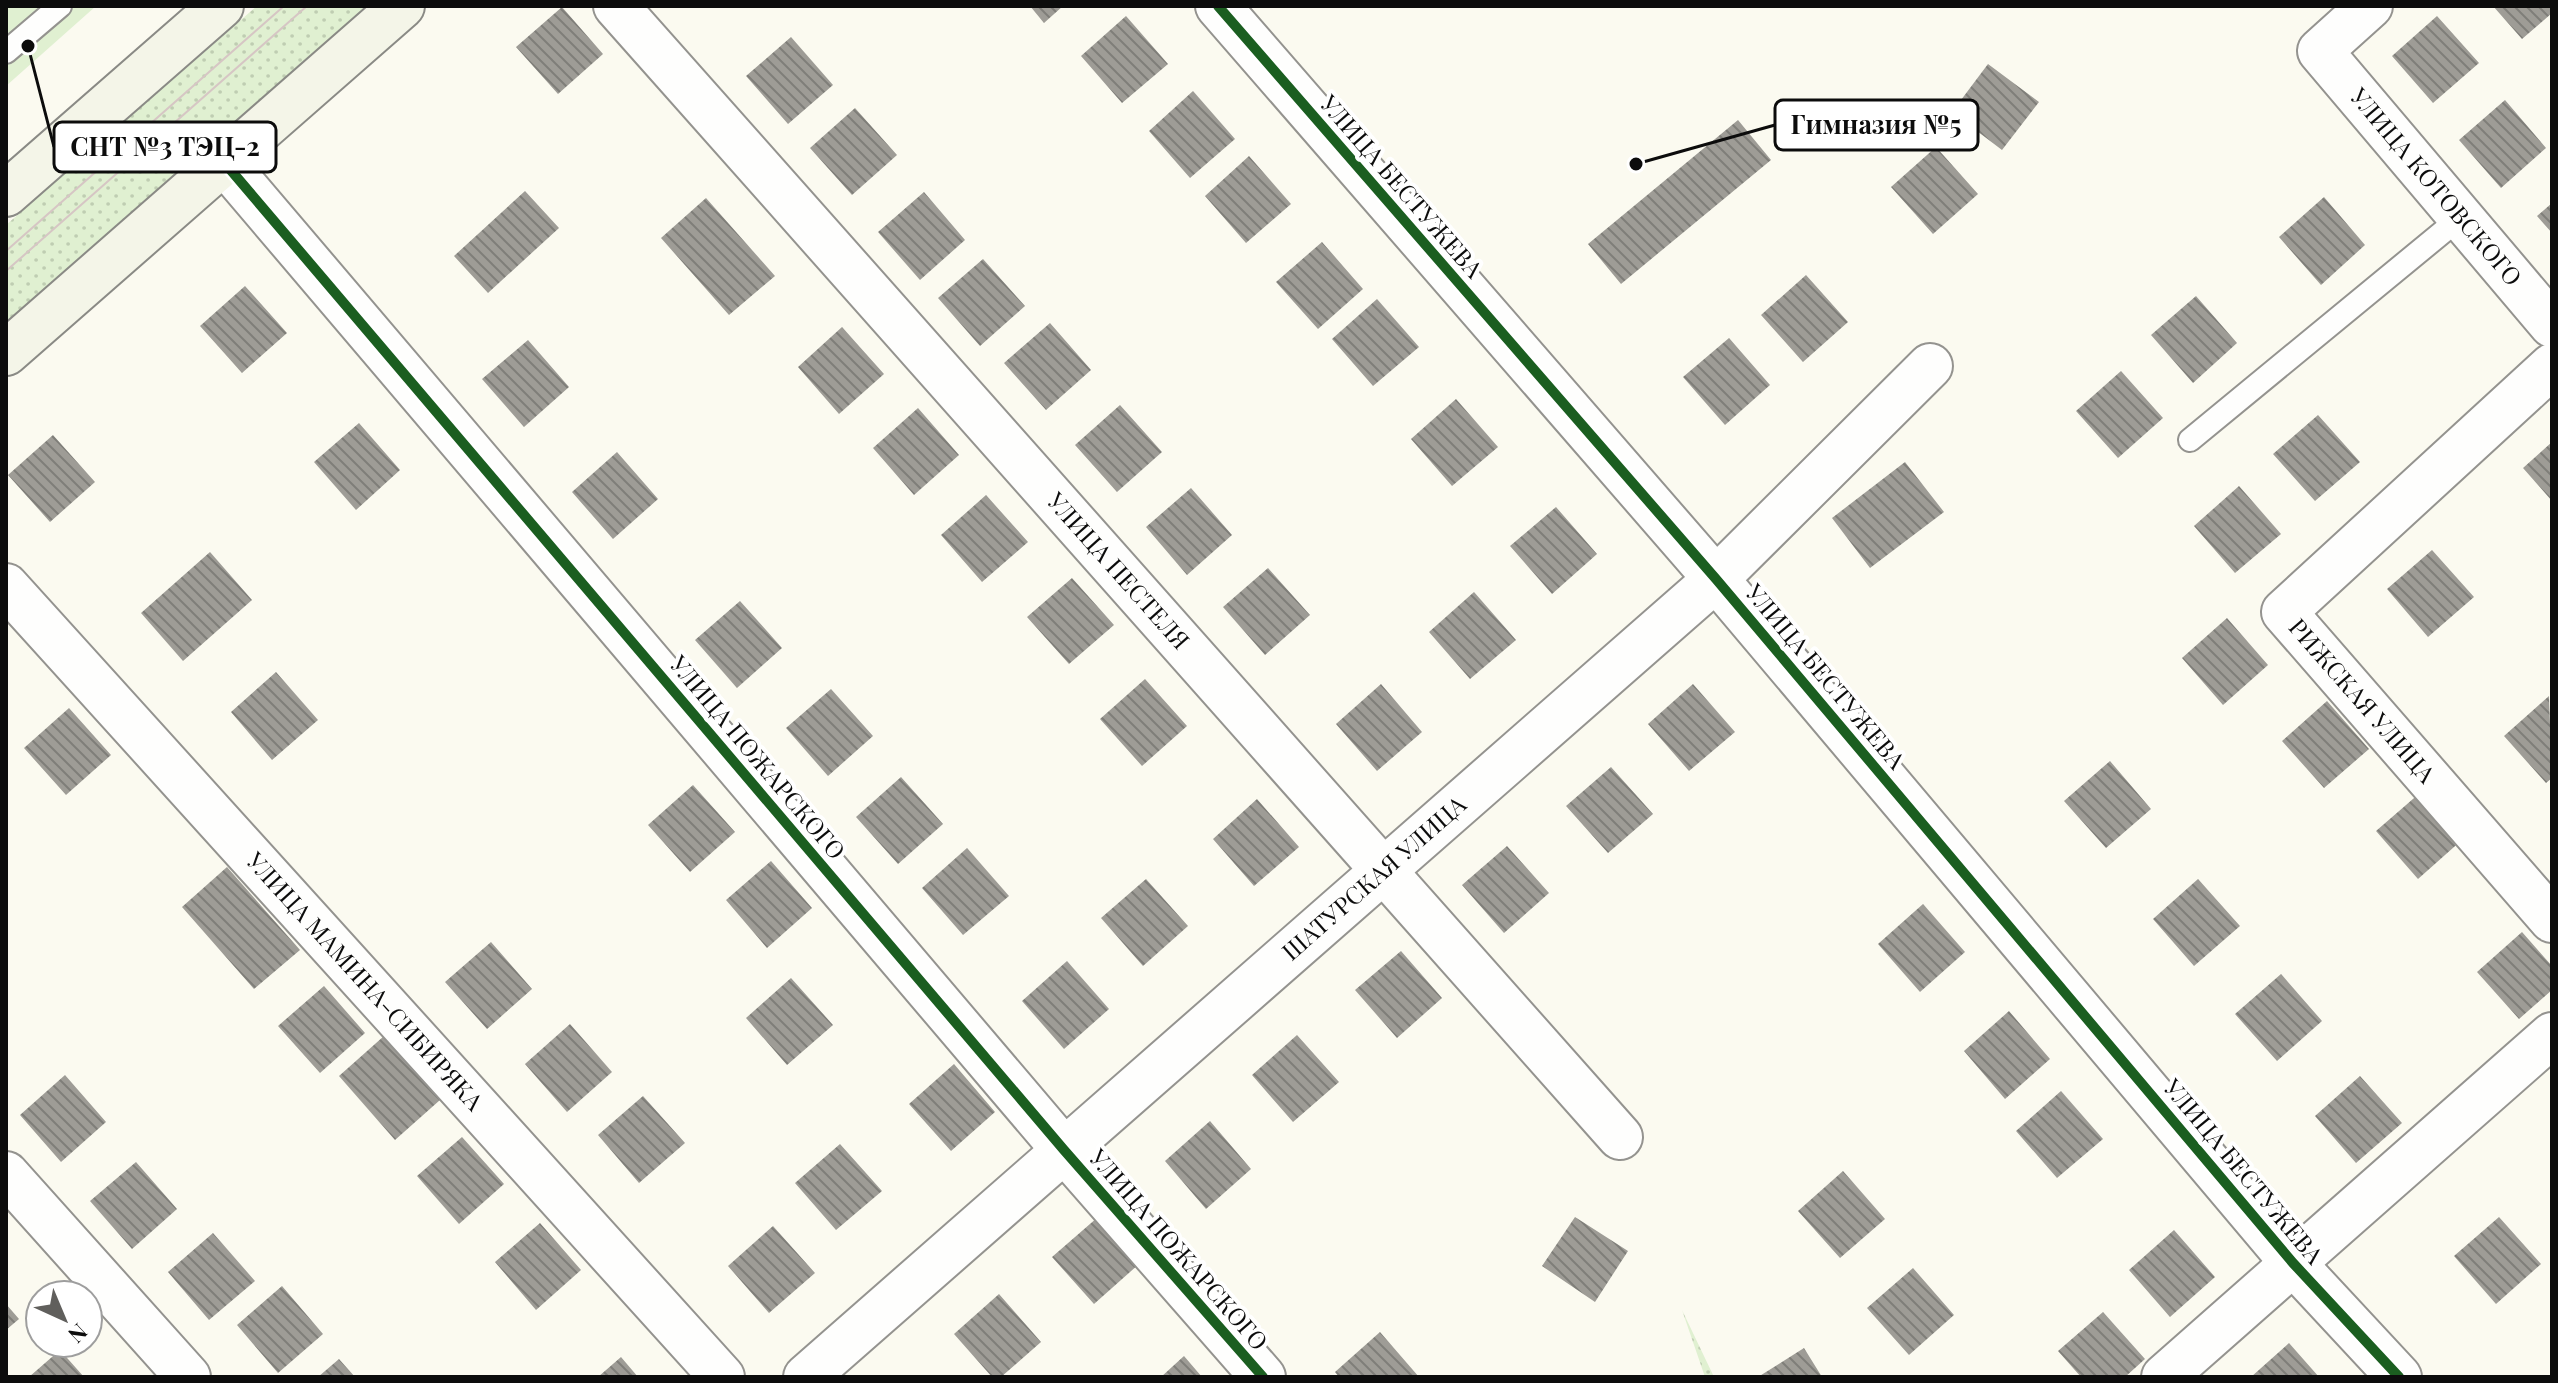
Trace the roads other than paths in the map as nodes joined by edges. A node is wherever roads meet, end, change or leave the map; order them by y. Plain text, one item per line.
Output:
1 (60, 6) edge
2 (221, 6) edge
3 (402, 6) edge
4 (616, 6) edge
5 (1218, 6) edge
6 (2370, 6) edge
7 (6, 52) edge
8 (223, 161) junction
9 (9, 184) edge
10 (2461, 217) junction
11 (2552, 325) edge
12 (6, 353) edge
13 (1930, 366) dead end
14 (2552, 366) edge
15 (2190, 440) dead end
16 (1716, 579) junction
17 (6, 586) edge
18 (1385, 869) junction
19 (2552, 920) edge
20 (2552, 1035) edge
21 (1620, 1137) dead end
22 (1064, 1150) junction
23 (6, 1174) edge
24 (2293, 1263) junction
25 (188, 1377) edge
26 (722, 1377) edge
27 (806, 1377) edge
28 (1263, 1377) edge
29 (2164, 1377) edge
30 (2399, 1377) edge

1 - 7 lane
2 - 9 main road
3 - 8 main road
4 - 18 street, УЛИЦА ПЕСТЕЛЯ
5 - 16 street, УЛИЦА БЕСТУЖЕВА
6 - 10 street, УЛИЦА КОТОВСКОГО
8 - 12 main road
8 - 22 street, УЛИЦА ПОЖАРСКОГО
10 - 11 street, УЛИЦА КОТОВСКОГО
10 - 15 lane
13 - 16 street, ШАТУРСКАЯ УЛИЦА
14 - 19 street, РИЖСКАЯ УЛИЦА
16 - 18 street, ШАТУРСКАЯ УЛИЦА
16 - 24 street, УЛИЦА БЕСТУЖЕВА
17 - 26 street, УЛИЦА МАМИНА-СИБИРЯКА
18 - 21 street, УЛИЦА ПЕСТЕЛЯ
18 - 22 street, ШАТУРСКАЯ УЛИЦА
20 - 24 street
22 - 27 street, ШАТУРСКАЯ УЛИЦА
22 - 28 street, УЛИЦА ПОЖАРСКОГО
23 - 25 street
24 - 29 street
24 - 30 street, УЛИЦА БЕСТУЖЕВА

